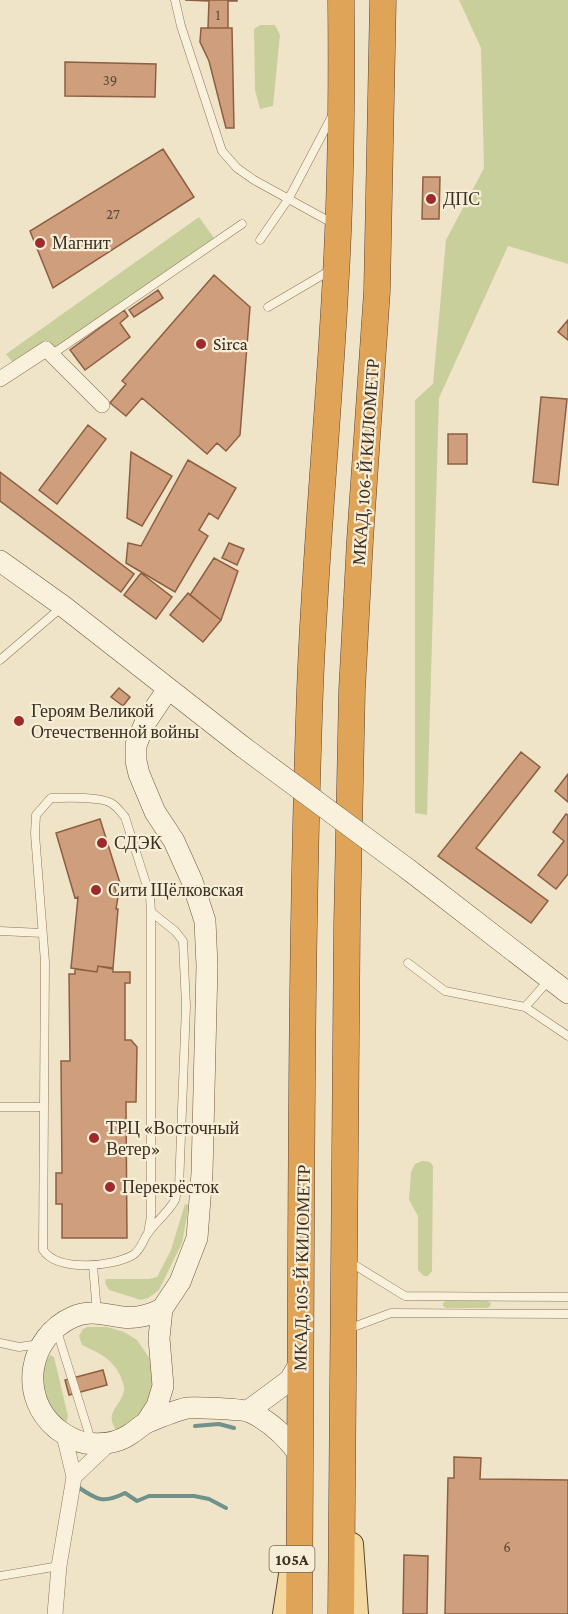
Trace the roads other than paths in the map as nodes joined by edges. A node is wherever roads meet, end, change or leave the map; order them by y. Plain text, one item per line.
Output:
1 (175, 0) edge
2 (341, 0) edge
3 (383, 0) edge
4 (341, 98) junction
5 (289, 198) junction
6 (242, 224) dead end
7 (338, 226) junction
8 (260, 240) dead end
9 (336, 267) junction
10 (268, 307) dead end
11 (51, 355) junction
12 (0, 379) edge
13 (102, 405) dead end
14 (2, 565) edge
15 (63, 606) junction
16 (0, 660) edge
17 (168, 689) junction
18 (152, 912) junction
19 (0, 931) edge
20 (42, 933) junction
21 (408, 963) dead end
22 (550, 979) junction
23 (568, 993) edge
24 (525, 1007) junction
25 (568, 1036) edge
26 (0, 1107) edge
27 (43, 1107) junction
28 (178, 1172) junction
29 (202, 1173) junction
30 (148, 1233) junction
31 (345, 1259) junction
32 (93, 1266) junction
33 (568, 1297) edge
34 (162, 1310) junction
35 (97, 1312) junction
36 (568, 1314) edge
37 (123, 1317) junction
38 (56, 1327) junction
39 (344, 1330) junction
40 (0, 1343) edge
41 (19, 1347) junction
42 (37, 1353) junction
43 (301, 1361) junction
44 (162, 1362) junction
45 (163, 1386) junction
46 (188, 1408) junction
47 (248, 1411) junction
48 (342, 1419) junction
49 (146, 1423) junction
50 (64, 1435) junction
51 (102, 1442) junction
52 (301, 1457) junction
53 (74, 1478) junction
54 (300, 1504) junction
55 (59, 1566) junction
56 (0, 1576) edge
57 (55, 1614) edge
58 (284, 1614) edge
59 (299, 1614) edge
60 (340, 1614) edge
61 (357, 1614) edge

1 - 5 lane
2 - 4 highway
3 - 31 highway, МКАД, 106-Й КИЛОМЕТР
4 - 5 lane
4 - 7 highway
5 - 7 lane
5 - 8 lane
6 - 11 lane
7 - 9 highway
9 - 10 lane
9 - 43 highway, МКАД, 105-Й КИЛОМЕТР
11 - 12 street
11 - 13 street
14 - 15 street
15 - 16 lane
15 - 17 street
17 - 22 street, bridge
17 - 29 street
18 - 20 lane
18 - 28 lane
18 - 30 lane
19 - 20 lane
20 - 27 lane
21 - 24 lane
22 - 23 street
22 - 24 lane
24 - 25 lane
26 - 27 lane
27 - 32 lane
28 - 29 lane
28 - 30 lane
29 - 34 street
30 - 32 lane
31 - 33 lane
31 - 39 highway
32 - 35 lane
34 - 37 street
34 - 44 street
35 - 37 street
35 - 38 street
36 - 39 lane
37 - 44 street
38 - 42 street
38 - 51 lane
39 - 48 highway
40 - 41 lane
41 - 42 lane
41 - 42 lane
42 - 50 street
43 - 47 street
43 - 52 highway, МКАД, 105-Й КИЛОМЕТР
44 - 45 street
45 - 46 street
45 - 49 street
46 - 47 street
46 - 49 street
47 - 52 street
48 - 60 highway
48 - 61 main road
49 - 51 street
50 - 51 street
50 - 53 street
51 - 53 street
52 - 54 highway, МКАД, 105-Й КИЛОМЕТР
53 - 55 street
54 - 58 main road, 105A
54 - 59 highway, МКАД, 105-Й КИЛОМЕТР
55 - 56 lane
55 - 57 street

